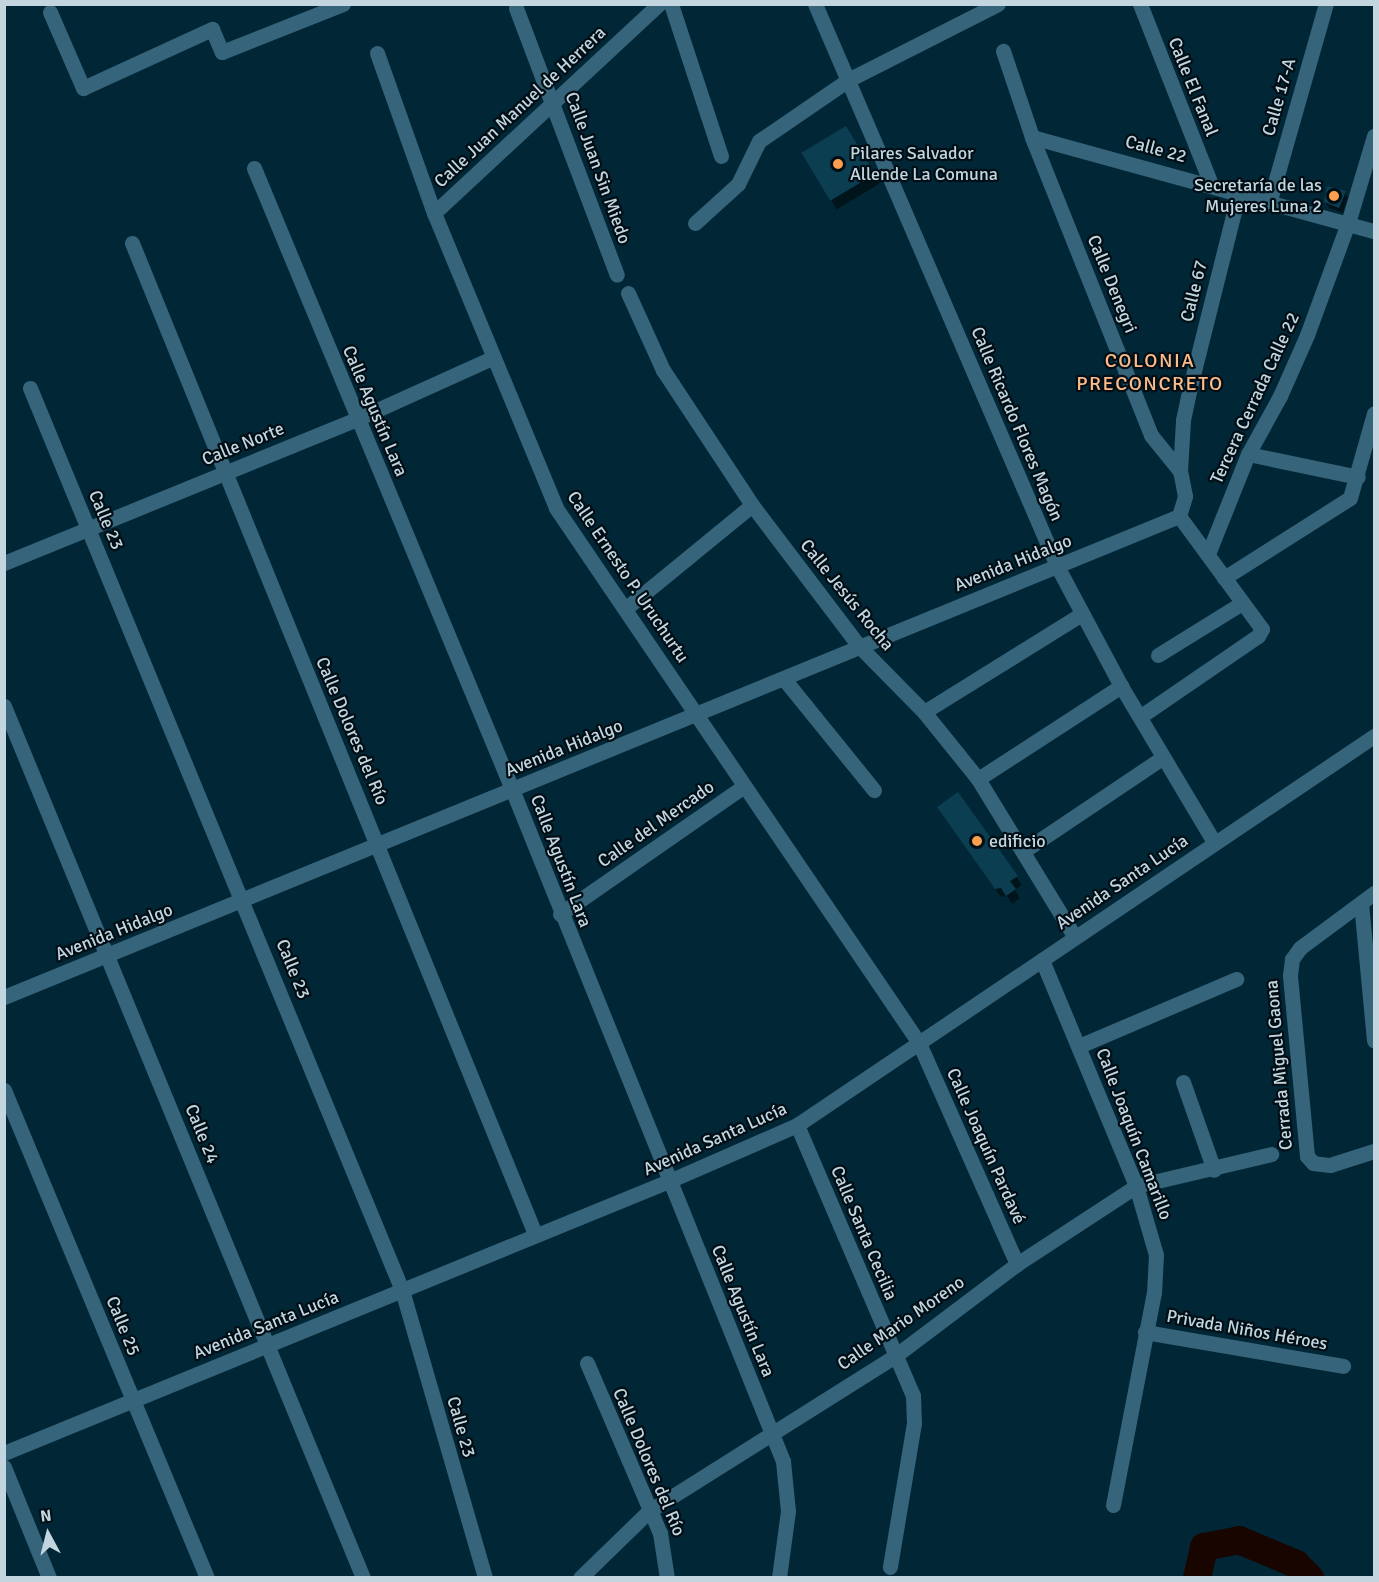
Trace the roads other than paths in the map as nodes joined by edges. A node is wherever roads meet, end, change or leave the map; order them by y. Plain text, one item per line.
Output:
1 (343, 4) edge
2 (659, 4) edge
3 (671, 4) edge
4 (816, 4) edge
5 (1140, 4) edge
6 (1326, 4) edge
7 (989, 6) edge
8 (516, 8) dead end
9 (50, 12) dead end
10 (1003, 51) dead end
11 (377, 53) dead end
12 (848, 80) junction
13 (554, 102) junction
14 (1032, 136) junction
15 (1374, 136) edge
16 (721, 156) dead end
17 (254, 168) dead end
18 (1211, 184) junction
19 (1239, 192) junction
20 (1270, 200) junction
21 (434, 213) junction
22 (695, 223) dead end
23 (1348, 223) junction
24 (1374, 231) edge
25 (132, 243) dead end
26 (617, 275) dead end
27 (628, 293) dead end
28 (494, 357) junction
29 (30, 388) dead end
30 (1374, 413) edge
31 (357, 419) junction
32 (1248, 454) junction
33 (1180, 471) junction
34 (224, 473) junction
35 (1358, 477) junction
36 (752, 505) junction
37 (1179, 516) junction
38 (88, 528) junction
39 (1208, 554) junction
40 (4, 563) edge
41 (1057, 566) junction
42 (1224, 578) junction
43 (1242, 603) junction
44 (625, 609) junction
45 (1080, 615) junction
46 (858, 646) junction
47 (1158, 655) dead end
48 (784, 679) junction
49 (1121, 686) junction
50 (4, 705) edge
51 (924, 712) junction
52 (697, 715) junction
53 (1141, 716) junction
54 (1374, 736) edge
55 (1162, 758) junction
56 (978, 779) junction
57 (744, 786) junction
58 (512, 789) junction
59 (874, 790) dead end
60 (1214, 842) junction
61 (378, 845) junction
62 (1025, 850) junction
63 (1374, 893) edge
64 (244, 901) junction
65 (1361, 903) junction
66 (560, 914) junction
67 (1075, 937) junction
68 (108, 956) junction
69 (1042, 960) junction
70 (1236, 980) dead end
71 (4, 997) edge
72 (1374, 1040) edge
73 (919, 1043) junction
74 (1079, 1046) junction
75 (1183, 1082) dead end
76 (4, 1090) edge
77 (797, 1125) junction
78 (1374, 1151) edge
79 (1272, 1154) dead end
80 (1214, 1170) junction
81 (669, 1181) junction
82 (1136, 1186) junction
83 (535, 1234) junction
84 (1017, 1264) junction
85 (402, 1290) junction
86 (1145, 1332) junction
87 (267, 1345) junction
88 (895, 1356) junction
89 (587, 1363) dead end
90 (1343, 1366) dead end
91 (134, 1401) junction
92 (771, 1431) junction
93 (4, 1453) edge
94 (4, 1467) edge
95 (1113, 1505) dead end
96 (649, 1511) junction
97 (890, 1567) dead end
98 (49, 1578) edge
99 (207, 1578) edge
100 (363, 1578) edge
101 (485, 1578) edge
102 (580, 1578) edge
103 (668, 1578) edge
104 (779, 1578) edge

1 - 9 street
2 - 13 street, Calle Juan Manuel de Herrera
3 - 16 street
4 - 12 street, Calle Ricardo Flores Magón
5 - 18 street, Calle El Fanal
6 - 20 street, Calle 17-A
7 - 12 street
8 - 13 street, Calle Juan Sin Miedo
10 - 14 street, Calle Denegri
11 - 21 street, Calle Ernesto P. Uruchurtu
12 - 22 street
12 - 41 street, Calle Ricardo Flores Magón
13 - 21 street, Calle Juan Manuel de Herrera
13 - 26 street, Calle Juan Sin Miedo
14 - 18 street, Calle 22
14 - 33 street, Calle Denegri
15 - 23 street, Tercera Cerrada Calle 22
17 - 31 street, Calle Agustín Lara
18 - 19 street, Calle 22
19 - 20 street, Calle 22
19 - 33 street, Calle 67
20 - 23 street, Calle 22
21 - 28 street, Calle Ernesto P. Uruchurtu
23 - 24 street, Calle 22
23 - 32 street, Tercera Cerrada Calle 22
25 - 34 street, Calle Dolores del Río
27 - 36 street, Calle Jesús Rocha
28 - 31 street, Calle Norte
28 - 44 street, Calle Ernesto P. Uruchurtu
29 - 38 street, Calle 23
30 - 35 street
31 - 34 street, Calle Norte
31 - 58 street, Calle Agustín Lara
32 - 35 street
32 - 39 street, Tercera Cerrada Calle 22
33 - 37 street
34 - 38 street, Calle Norte
34 - 61 street, Calle Dolores del Río
35 - 42 street
36 - 44 street
36 - 46 street, Calle Jesús Rocha
37 - 39 street
37 - 41 street, Avenida Hidalgo
38 - 40 street, Calle Norte
38 - 64 street, Calle 23
39 - 42 street
41 - 45 street, Calle Ricardo Flores Magón
41 - 46 street, Avenida Hidalgo
42 - 43 street
43 - 47 street
43 - 53 street
44 - 52 street, Calle Ernesto P. Uruchurtu
45 - 49 street, Calle Ricardo Flores Magón
45 - 51 street
46 - 48 street, Avenida Hidalgo
46 - 51 street, Calle Jesús Rocha
48 - 52 street, Avenida Hidalgo
48 - 59 street
49 - 53 street, Calle Ricardo Flores Magón
49 - 56 street
50 - 68 street, Calle 24
51 - 56 street, Calle Jesús Rocha
52 - 57 street, Calle Ernesto P. Uruchurtu
52 - 58 street, Avenida Hidalgo
53 - 55 street, Calle Ricardo Flores Magón
54 - 60 street, Avenida Santa Lucía
55 - 60 street, Calle Ricardo Flores Magón
55 - 62 street
56 - 62 street, Calle Jesús Rocha
57 - 66 street, Calle del Mercado
57 - 73 street, Calle Ernesto P. Uruchurtu
58 - 61 street, Avenida Hidalgo
58 - 66 street, Calle Agustín Lara
60 - 67 street, Avenida Santa Lucía
61 - 64 street, Avenida Hidalgo
61 - 83 street, Calle Dolores del Río
62 - 67 street, Calle Jesús Rocha
63 - 65 street
64 - 68 street, Avenida Hidalgo
64 - 85 street, Calle 23
65 - 72 street
65 - 78 street, Cerrada Miguel Gaona
66 - 81 street, Calle Agustín Lara
67 - 69 street, Avenida Santa Lucía
68 - 71 street, Avenida Hidalgo
68 - 87 street, Calle 24
69 - 73 street, Avenida Santa Lucía
69 - 74 street, Calle Joaquín Camarillo
70 - 74 street
73 - 77 street, Avenida Santa Lucía
73 - 84 street, Calle Joaquín Pardavé
74 - 82 street, Calle Joaquín Camarillo
75 - 80 street
76 - 91 street, Calle 25
77 - 81 street, Avenida Santa Lucía
77 - 88 street, Calle Santa Cecilia
79 - 80 street, Calle Mario Moreno
80 - 82 street, Calle Mario Moreno
81 - 83 street, Avenida Santa Lucía
81 - 92 street, Calle Agustín Lara
82 - 84 street, Calle Mario Moreno
82 - 86 street, Calle Joaquín Camarillo
83 - 85 street, Avenida Santa Lucía
84 - 88 street, Calle Mario Moreno
85 - 87 street, Avenida Santa Lucía
85 - 101 street, Calle 23
86 - 90 street, Privada Niños Héroes
86 - 95 street, Calle Joaquín Camarillo
87 - 91 street, Avenida Santa Lucía
87 - 100 street, Calle 24
88 - 92 street, Calle Mario Moreno
88 - 97 street, Calle Santa Cecilia
89 - 96 street, Calle Dolores del Río
91 - 93 street, Avenida Santa Lucía
91 - 99 street, Calle 25
92 - 96 street, Calle Mario Moreno
92 - 104 street, Calle Agustín Lara
94 - 98 street
96 - 102 street, Calle Mario Moreno
96 - 103 street, Calle Dolores del Río

